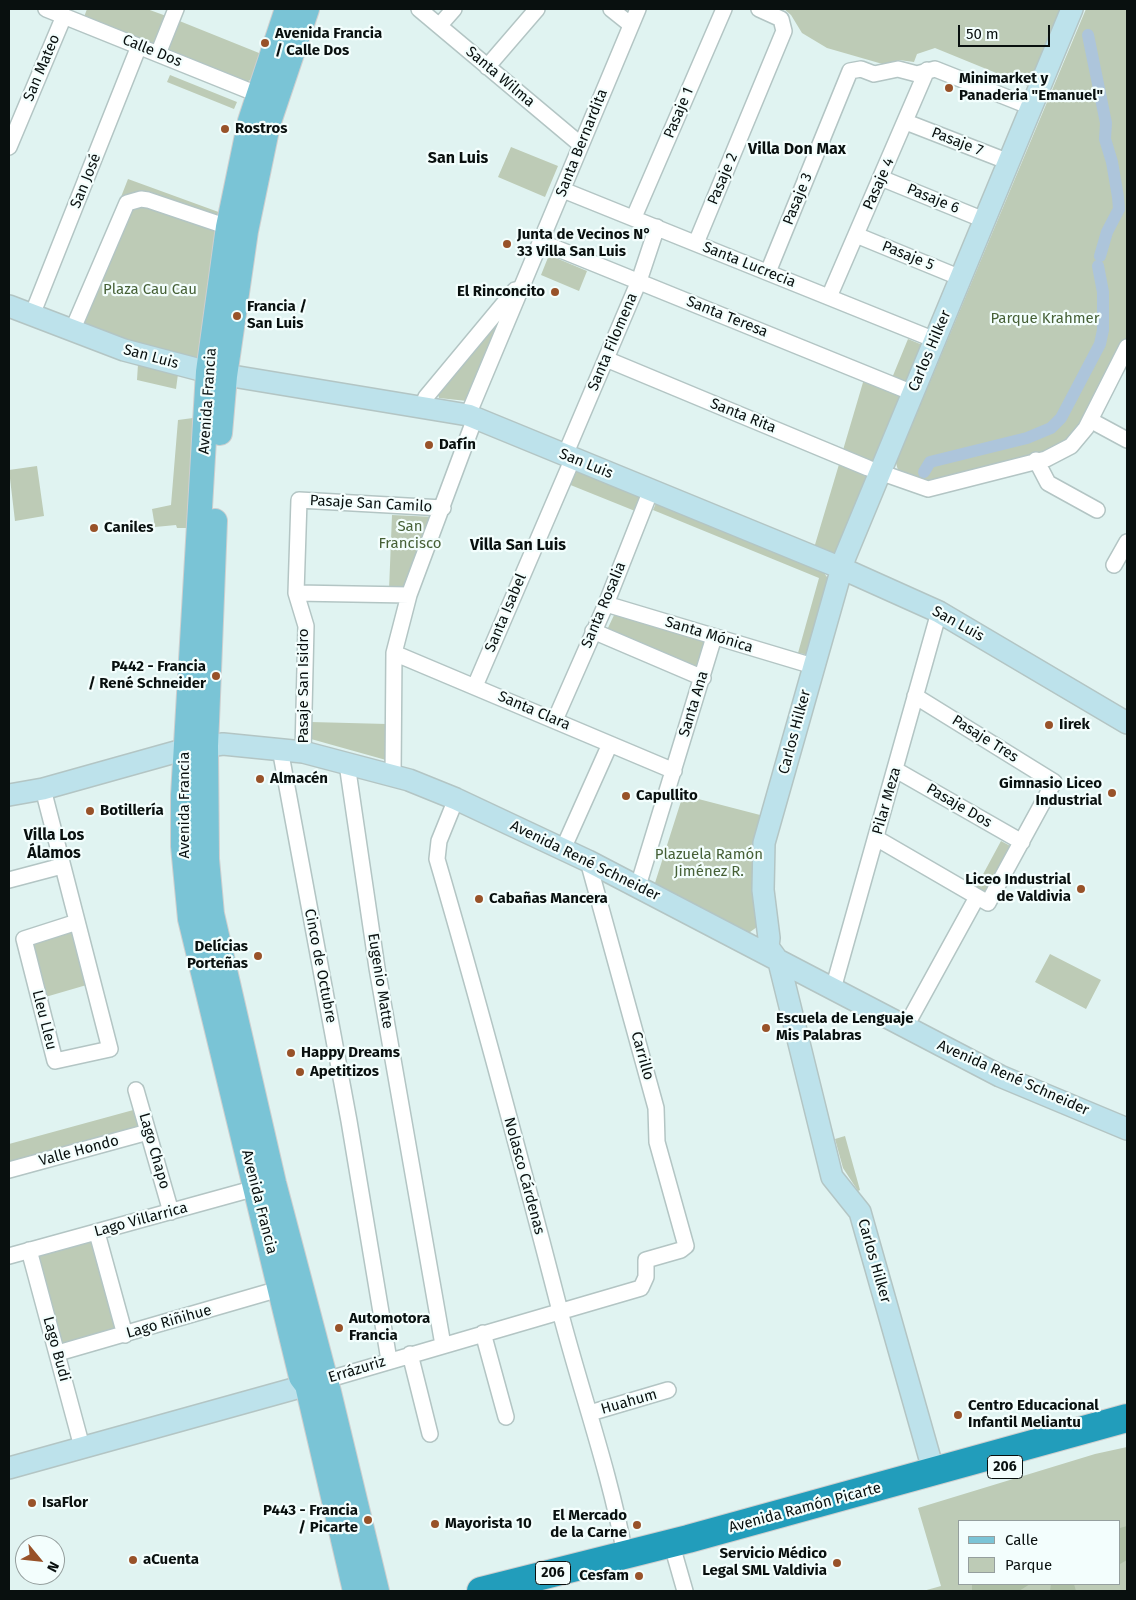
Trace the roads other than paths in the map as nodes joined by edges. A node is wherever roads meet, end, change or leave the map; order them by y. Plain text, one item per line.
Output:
1 (46, 9) edge
2 (176, 9) edge
3 (287, 9) edge
4 (307, 9) edge
5 (419, 9) edge
6 (454, 9) edge
7 (537, 9) edge
8 (611, 9) edge
9 (638, 9) edge
10 (724, 9) edge
11 (758, 9) edge
12 (1072, 9) edge
13 (74, 15) edge
14 (631, 25) junction
15 (439, 26) junction
16 (139, 46) junction
17 (158, 54) junction
18 (488, 67) junction
19 (927, 70) junction
20 (258, 94) junction
21 (1032, 107) junction
22 (906, 122) junction
23 (259, 123) junction
24 (581, 146) junction
25 (9, 147) edge
26 (1009, 162) junction
27 (881, 178) junction
28 (563, 190) junction
29 (634, 217) junction
30 (984, 220) junction
31 (657, 227) junction
32 (237, 229) junction
33 (856, 235) junction
34 (541, 242) junction
35 (696, 243) junction
36 (768, 272) junction
37 (525, 277) junction
38 (961, 278) junction
39 (639, 281) junction
40 (829, 297) junction
41 (9, 306) edge
42 (32, 315) junction
43 (72, 331) junction
44 (935, 340) junction
45 (1126, 352) edge
46 (606, 359) junction
47 (216, 374) junction
48 (913, 393) junction
49 (421, 408) junction
50 (471, 417) junction
51 (1090, 420) junction
52 (1127, 440) edge
53 (569, 457) junction
54 (1036, 460) junction
55 (880, 472) junction
56 (651, 490) junction
57 (299, 500) joint
58 (443, 508) junction
59 (1097, 510) dead end
60 (1127, 542) edge
61 (1114, 566) dead end
62 (841, 568) junction
63 (296, 593) junction
64 (409, 595) junction
65 (606, 604) junction
66 (939, 612) junction
67 (593, 631) junction
68 (714, 637) junction
69 (394, 652) junction
70 (813, 666) junction
71 (703, 678) junction
72 (475, 686) junction
73 (915, 696) junction
74 (555, 720) junction
75 (1127, 723) edge
76 (610, 744) junction
77 (196, 747) junction
78 (280, 749) junction
79 (303, 752) junction
80 (347, 764) junction
81 (896, 770) junction
82 (674, 771) junction
83 (393, 776) junction
84 (43, 789) junction
85 (9, 795) edge
86 (456, 799) junction
87 (876, 838) junction
88 (1022, 842) junction
89 (563, 849) junction
90 (588, 861) junction
91 (62, 866) junction
92 (9, 880) edge
93 (638, 886) junction
94 (982, 900) junction
95 (77, 922) junction
96 (779, 962) junction
97 (833, 989) junction
98 (905, 1028) junction
99 (136, 1090) dead end
100 (1127, 1129) edge
101 (148, 1132) junction
102 (9, 1170) edge
103 (265, 1185) junction
104 (171, 1212) junction
105 (97, 1233) junction
106 (29, 1250) junction
107 (681, 1250) joint
108 (9, 1256) edge
109 (290, 1290) junction
110 (560, 1312) junction
111 (483, 1333) junction
112 (125, 1335) junction
113 (443, 1346) junction
114 (58, 1353) junction
115 (410, 1354) junction
116 (389, 1360) junction
117 (317, 1383) junction
118 (668, 1390) dead end
119 (590, 1413) junction
120 (506, 1417) dead end
121 (1127, 1418) edge
122 (430, 1434) dead end
123 (1127, 1434) edge
124 (82, 1447) junction
125 (9, 1468) edge
126 (934, 1472) junction
127 (330, 1479) junction
128 (352, 1485) junction
129 (625, 1555) junction
130 (675, 1556) junction
131 (355, 1591) edge
132 (377, 1591) edge
133 (481, 1591) edge
134 (545, 1591) edge
135 (685, 1591) edge

1 - 13 street, Calle Dos
2 - 17 street
3 - 20 main road, Avenida Francia
4 - 23 main road, Avenida Francia
5 - 15 street, Santa Wilma
6 - 15 street
7 - 18 street
8 - 14 street
9 - 14 street, Santa Bernardita
10 - 29 street, Pasaje 1
11 - 35 street, Pasaje 2
12 - 21 street, Carlos Hilker
13 - 16 street, Calle Dos
13 - 25 street, San Mateo
14 - 24 street, Santa Bernardita
15 - 18 street, Santa Wilma
16 - 17 street, Calle Dos
16 - 42 street, San José
17 - 20 street, Calle Dos
18 - 24 street, Santa Wilma
19 - 21 street
19 - 22 street, Pasaje 4
19 - 36 street, Pasaje 3
20 - 23 main road, Avenida Francia
21 - 26 street, Carlos Hilker
22 - 26 street, Pasaje 7
22 - 27 street, Pasaje 4
23 - 32 main road, Avenida Francia
24 - 28 street, Santa Bernardita
26 - 30 street, Carlos Hilker
27 - 30 street, Pasaje 6
27 - 33 street, Pasaje 4
28 - 29 street, Santa Lucrecia
28 - 34 street, Santa Bernardita
29 - 31 street, Santa Lucrecia
30 - 38 street, Carlos Hilker
31 - 35 street, Santa Lucrecia
31 - 39 street, Santa Filomena
32 - 43 street
32 - 47 main road, Avenida Francia
33 - 38 street, Pasaje 5
33 - 40 street, Pasaje 4
34 - 37 street, Santa Bernardita
34 - 39 street, Santa Teresa
35 - 36 street, Santa Lucrecia
36 - 40 street, Santa Lucrecia
37 - 49 street, Santa Bernardita
37 - 50 street, Santa Bernardita
38 - 44 street, Carlos Hilker
39 - 46 street, Santa Filomena
39 - 48 street, Santa Teresa
40 - 44 street, Santa Lucrecia
41 - 42 street, San Luis
42 - 43 street, San Luis
43 - 47 street, San Luis
44 - 48 street, Carlos Hilker
45 - 51 street, Santa Rita
46 - 53 street, Santa Filomena
46 - 55 street, Santa Rita
47 - 49 street, San Luis
47 - 77 main road, Avenida Francia
48 - 55 street, Carlos Hilker
49 - 50 street, San Luis
50 - 53 street, San Luis
50 - 58 street
51 - 52 street
51 - 54 street, Santa Rita
53 - 56 street, San Luis
53 - 72 street, Santa Isabel
54 - 55 street, Santa Rita
54 - 59 street
55 - 62 street, Carlos Hilker
56 - 62 street, San Luis
56 - 65 street, Santa Rosalia
57 - 58 street, Pasaje San Camilo
57 - 63 street, Pasaje San Isidro
58 - 64 street
60 - 61 street
62 - 66 street, San Luis
62 - 70 street, Carlos Hilker
63 - 64 street
63 - 79 street, Pasaje San Isidro
64 - 69 street
65 - 67 street, Santa Rosalia
65 - 68 street, Santa Mónica
66 - 73 street, Pilar Meza
66 - 75 street, San Luis
67 - 71 street
67 - 74 street, Santa Rosalia
68 - 70 street, Santa Mónica
68 - 71 street, Santa Ana
69 - 72 street, Santa Clara
69 - 83 street
70 - 96 street, Carlos Hilker
71 - 82 street, Santa Ana
72 - 74 street, Santa Clara
73 - 81 street, Pilar Meza
73 - 88 street, Pasaje Tres
74 - 76 street, Santa Clara
76 - 82 street, Santa Clara
76 - 89 street
77 - 78 street, Avenida René Schneider
77 - 84 street, Avenida René Schneider
77 - 103 main road, Avenida Francia
78 - 79 street, Avenida René Schneider
78 - 116 street, Cinco de Octubre
79 - 80 street, Avenida René Schneider
80 - 83 street, Avenida René Schneider
80 - 113 street, Eugenio Matte
81 - 87 street, Pilar Meza
81 - 88 street, Pasaje Dos
82 - 93 street, Santa Ana
83 - 86 street, Avenida René Schneider
84 - 85 street, Avenida René Schneider
84 - 91 street, Lleu Lleu
86 - 89 street, Avenida René Schneider
86 - 110 street, Nolasco Cárdenas
87 - 94 street
87 - 97 street, Pilar Meza
88 - 94 street
89 - 90 street, Avenida René Schneider
90 - 93 street, Avenida René Schneider
90 - 107 street, Carrillo
91 - 92 street
91 - 95 street, Lleu Lleu
93 - 96 street, Avenida René Schneider
94 - 98 street
95 - 95 street, Lleu Lleu
96 - 97 street, Avenida René Schneider
96 - 126 street, Carlos Hilker
97 - 98 street, Avenida René Schneider
98 - 100 street, Avenida René Schneider
99 - 101 street, Lago Chapo
101 - 102 street, Valle Hondo
101 - 104 street, Lago Chapo
103 - 104 street, Lago Villarrica
103 - 109 main road, Avenida Francia
103 - 109 main road, Avenida Francia
104 - 105 street, Lago Villarrica
105 - 106 street, Lago Villarrica
105 - 112 street
106 - 108 street, Lago Villarrica
106 - 114 street, Lago Budi
107 - 110 street, Errázuriz
109 - 112 street, Lago Riñihue
109 - 117 main road, Avenida Francia
110 - 111 street, Errázuriz
110 - 119 street, Nolasco Cárdenas
111 - 113 street, Errázuriz
111 - 120 street
112 - 114 street, Lago Riñihue
113 - 115 street, Errázuriz
114 - 124 street, Lago Budi
115 - 116 street, Errázuriz
115 - 122 street
116 - 117 street, Errázuriz
117 - 124 street, Errázuriz
117 - 127 main road, Avenida Francia
117 - 128 main road, Avenida Francia
118 - 119 street, Huahum
119 - 129 street, Nolasco Cárdenas
121 - 126 highway, Avenida Ramón Picarte / 206
123 - 130 highway, Avenida Ramón Picarte / 206
124 - 125 street, Errázuriz
126 - 129 highway, Avenida Ramón Picarte / 206
127 - 128 main road
127 - 131 main road, Avenida Francia
128 - 132 main road, Avenida Francia
129 - 133 highway, Avenida Ramón Picarte / 206
130 - 134 highway, Avenida Ramón Picarte / 206
130 - 135 street

